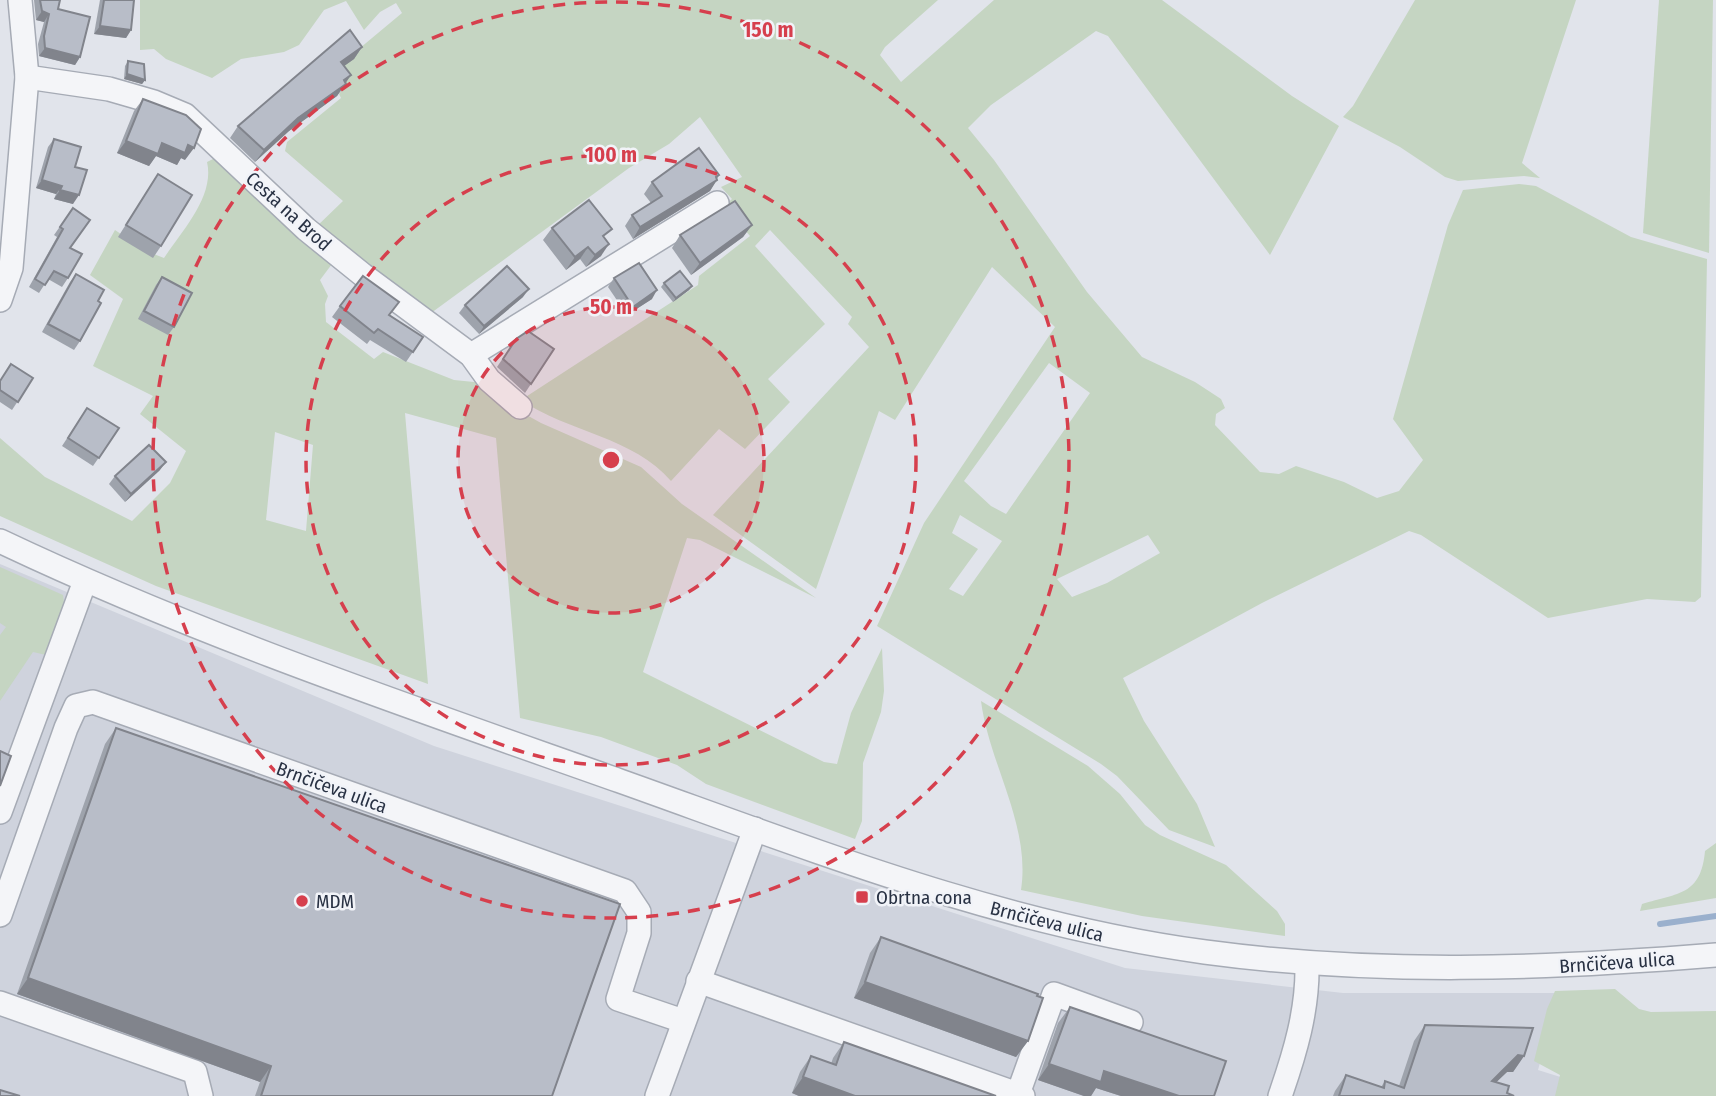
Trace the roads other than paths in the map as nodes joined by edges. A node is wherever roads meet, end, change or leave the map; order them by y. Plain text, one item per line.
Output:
1 (22, 2) edge
2 (27, 77) junction
3 (716, 203) dead end
4 (0, 300) edge
5 (471, 355) junction
6 (520, 407) dead end
7 (0, 541) edge
8 (85, 581) junction
9 (0, 812) edge
10 (755, 829) junction
11 (0, 915) edge
12 (1716, 955) edge
13 (1307, 964) junction
14 (698, 981) junction
15 (0, 1003) edge
16 (683, 1021) junction
17 (1131, 1022) dead end
18 (1021, 1095) edge
19 (201, 1096) edge
20 (657, 1096) edge
21 (1280, 1096) edge

1 - 2 street
2 - 4 street
2 - 5 street, Cesta na Brod
3 - 5 street
5 - 6 street, Cesta na Brod
7 - 8 street, Brnčičeva ulica
8 - 9 street
8 - 10 street, Brnčičeva ulica
10 - 13 street, Brnčičeva ulica
10 - 14 street
11 - 16 street, Brnčičeva ulica
12 - 13 street, Brnčičeva ulica
13 - 21 street
14 - 16 street
14 - 18 street
15 - 19 street
16 - 20 street
17 - 18 street

